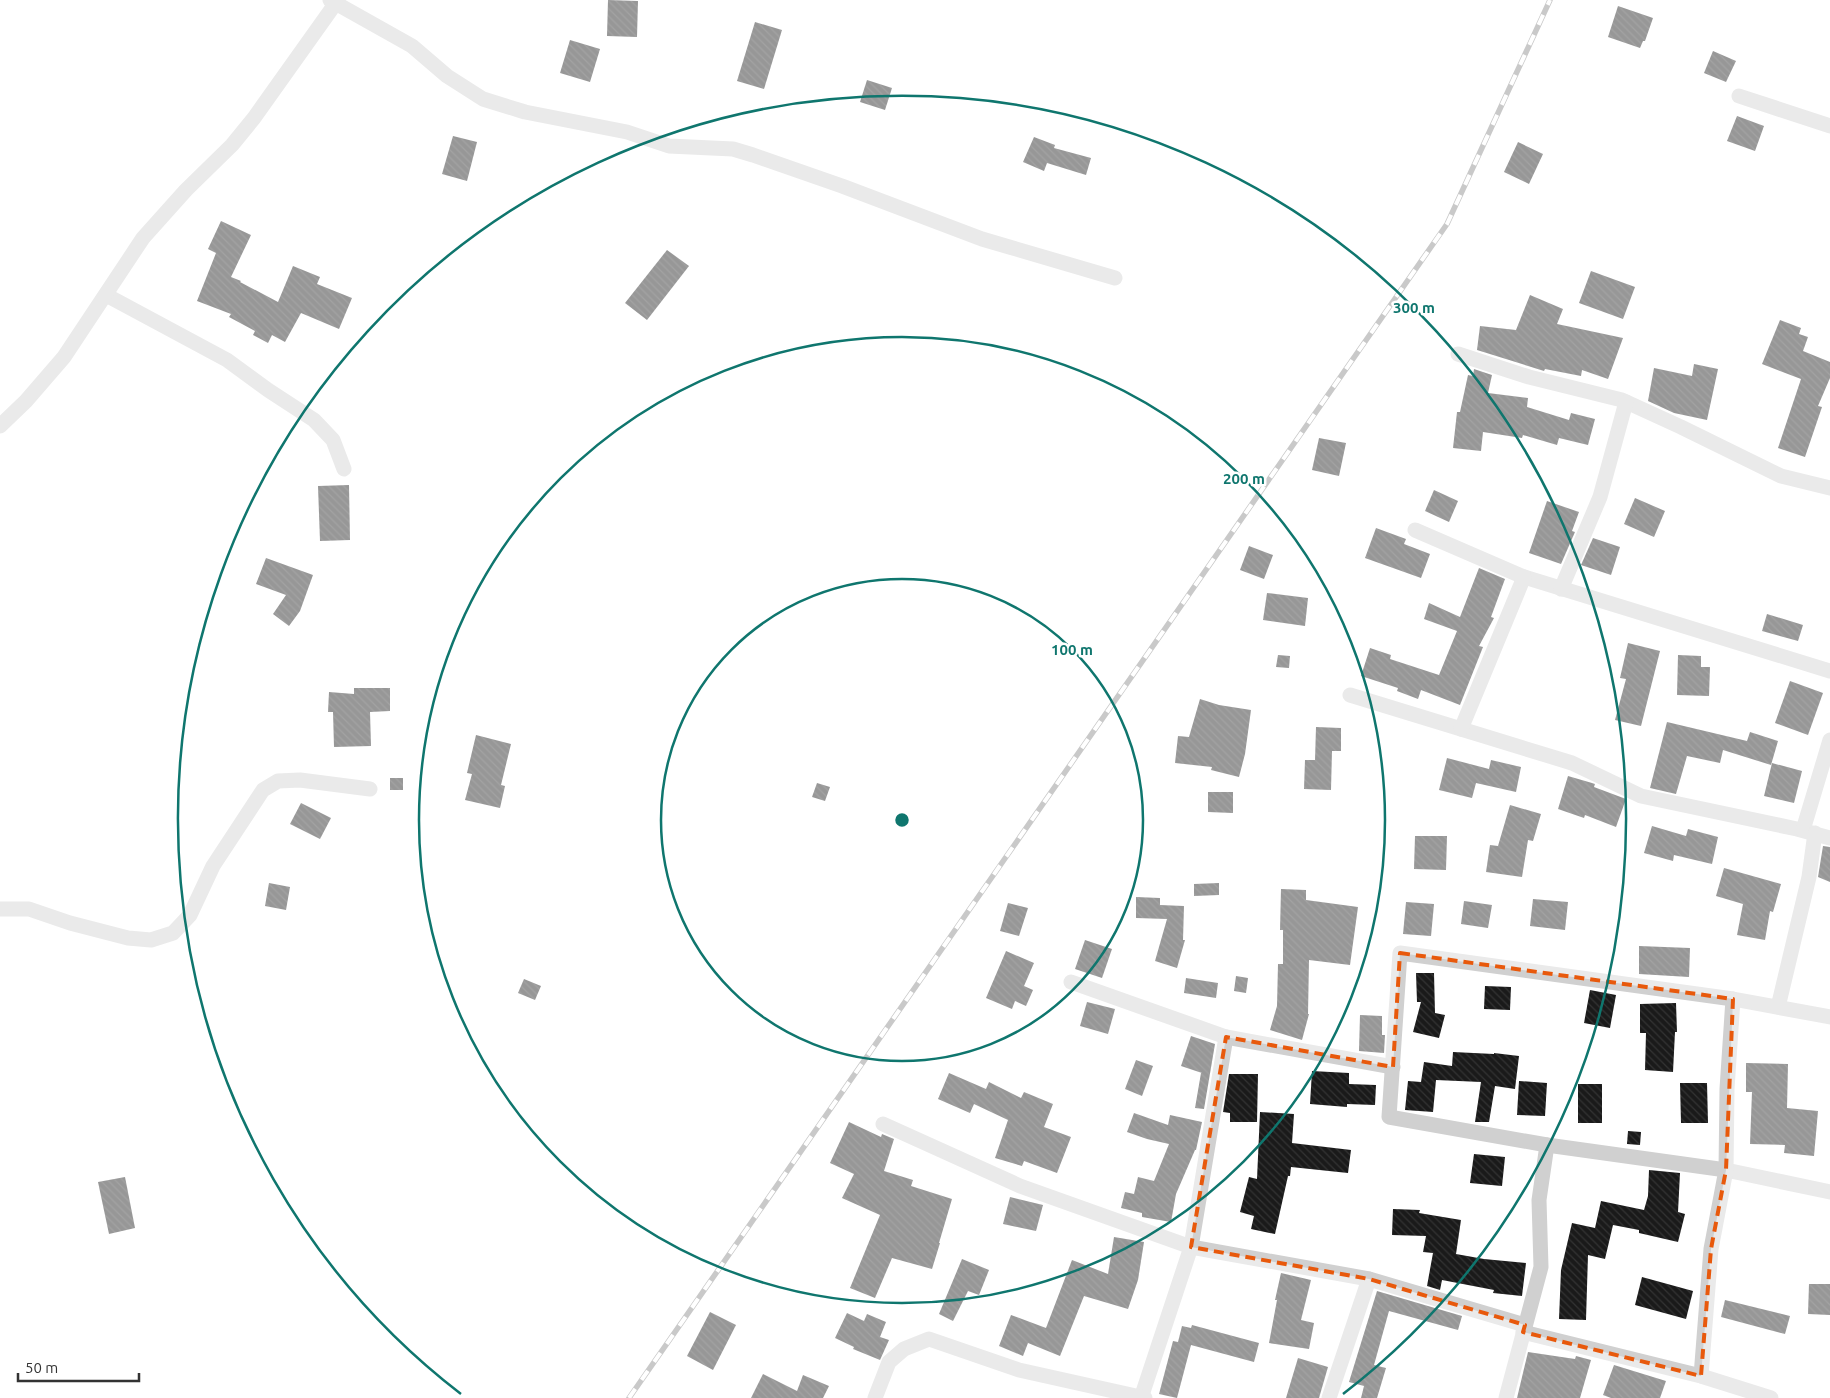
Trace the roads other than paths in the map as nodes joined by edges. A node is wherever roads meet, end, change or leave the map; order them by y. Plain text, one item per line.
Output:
1 (335, 1) edge
2 (1739, 96) dead end
3 (1830, 126) edge
4 (1115, 278) dead end
5 (106, 295) junction
6 (1458, 354) dead end
7 (1626, 402) junction
8 (0, 426) edge
9 (344, 469) dead end
10 (1830, 488) edge
11 (1415, 530) dead end
12 (1524, 577) junction
13 (1561, 589) junction
14 (1830, 671) edge
15 (1350, 695) dead end
16 (1461, 729) junction
17 (1830, 740) edge
18 (370, 789) dead end
19 (1809, 832) junction
20 (1830, 838) edge
21 (0, 909) edge
22 (1071, 982) dead end
23 (1733, 999) junction
24 (1778, 1008) junction
25 (1830, 1017) edge
26 (1226, 1037) junction
27 (1393, 1067) junction
28 (883, 1124) dead end
29 (1547, 1145) junction
30 (1726, 1170) junction
31 (1830, 1192) edge
32 (1191, 1248) junction
33 (1369, 1279) junction
34 (1524, 1329) junction
35 (1701, 1376) junction
36 (875, 1398) edge
37 (1142, 1398) edge
38 (1329, 1398) edge
39 (1506, 1398) edge
40 (1772, 1398) edge

1 - 4 street
1 - 5 street
2 - 3 street
5 - 8 street
5 - 9 street
6 - 7 street
7 - 10 street
7 - 13 street
11 - 12 street
12 - 13 street
12 - 16 street
13 - 14 street
15 - 16 street
16 - 19 street
17 - 19 street
18 - 21 street
19 - 20 street
19 - 24 street
22 - 26 street
23 - 24 street
23 - 27 street
23 - 30 street
24 - 25 street
26 - 27 street
26 - 32 street
27 - 29 street
28 - 32 street
29 - 30 street
29 - 34 street
30 - 31 street
30 - 35 street
32 - 33 street
32 - 37 street
33 - 34 street
33 - 38 street
34 - 35 street
34 - 39 street
35 - 40 street
36 - 37 street

